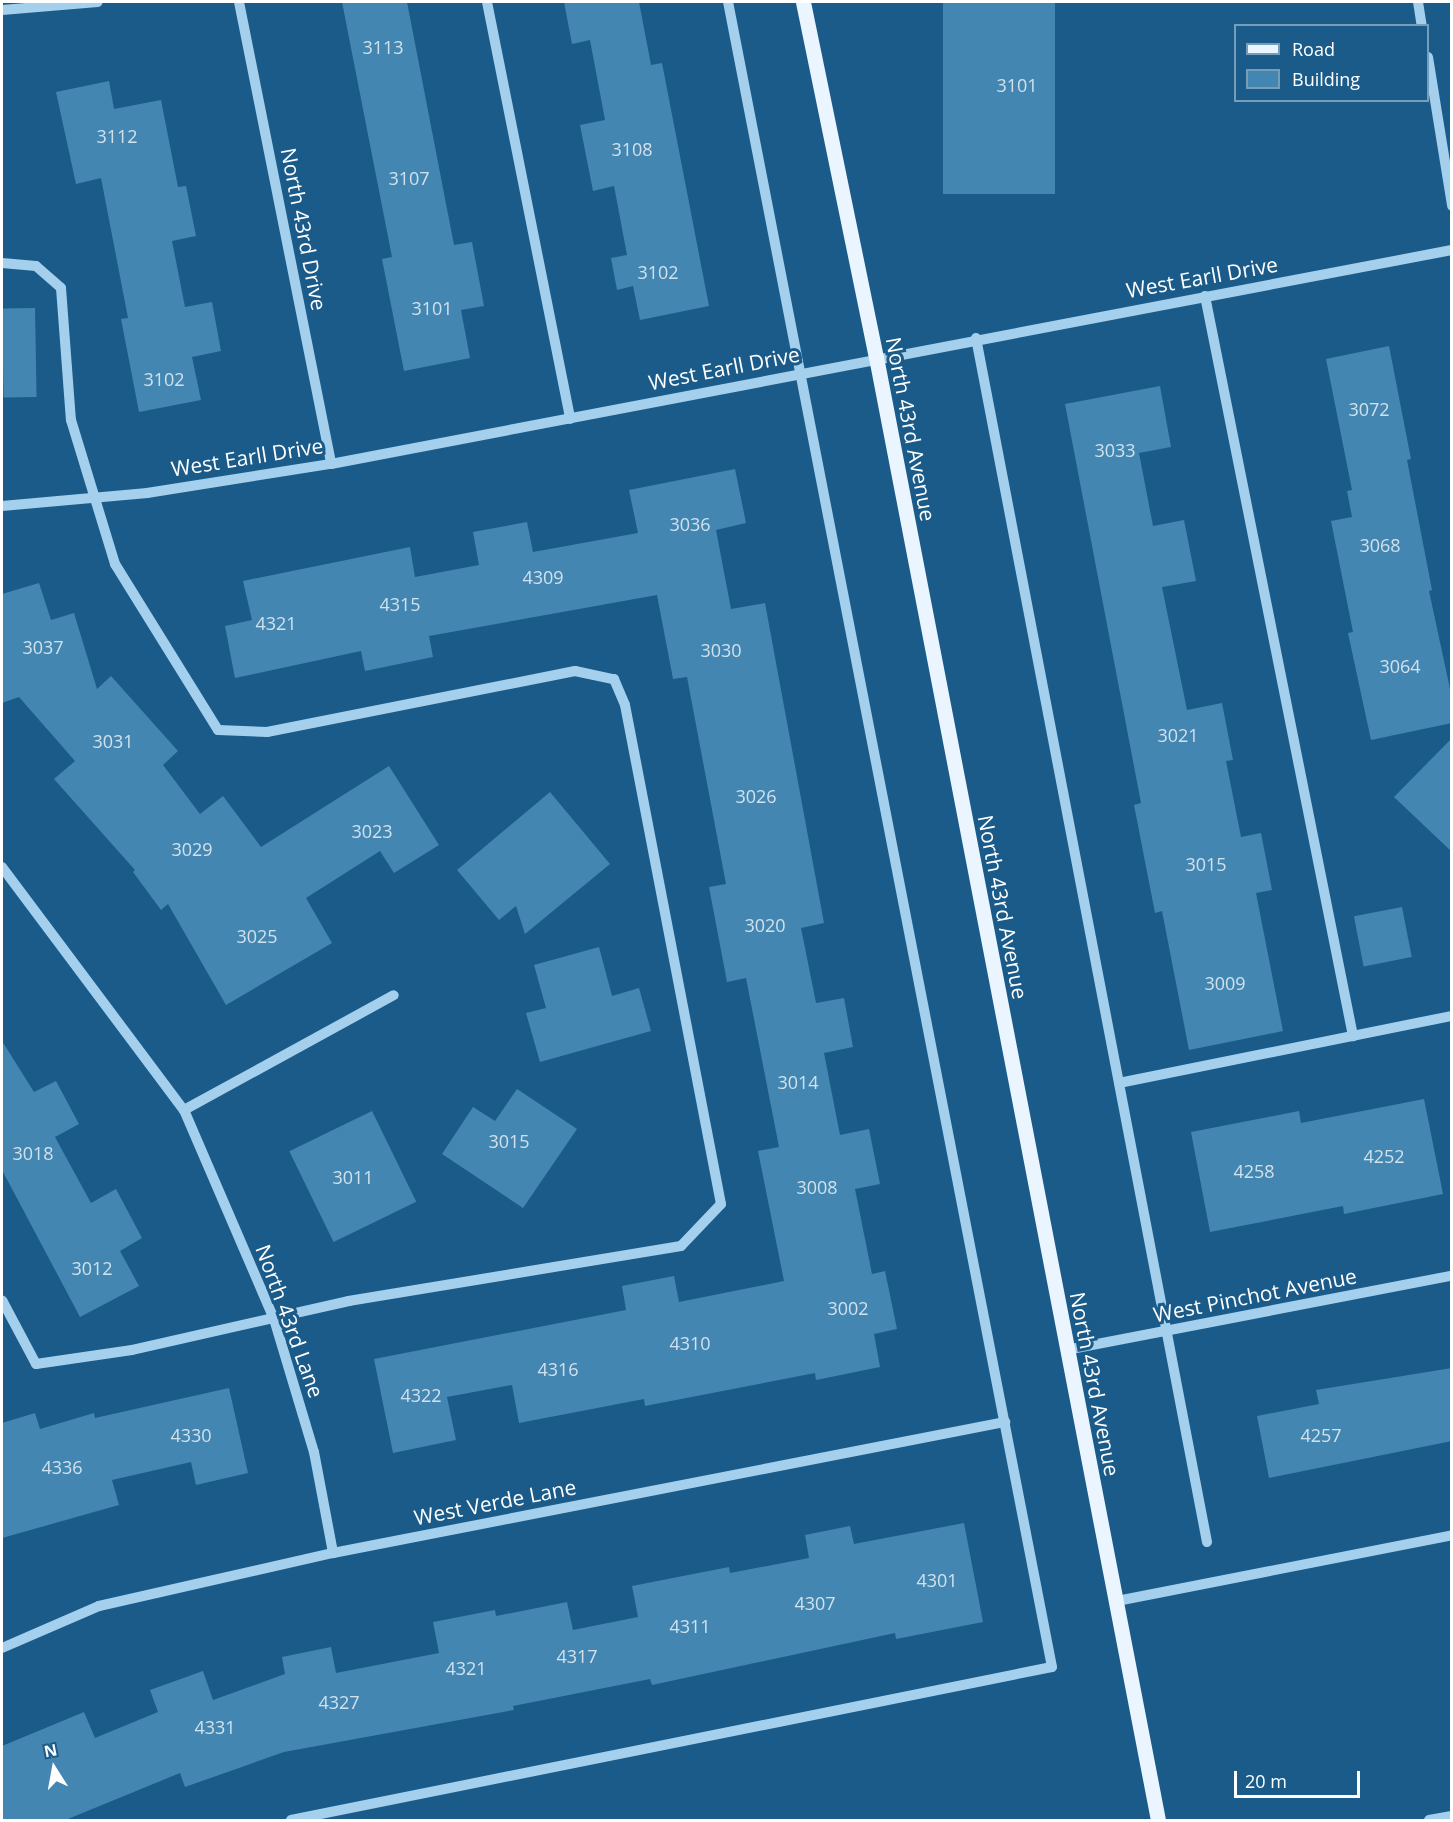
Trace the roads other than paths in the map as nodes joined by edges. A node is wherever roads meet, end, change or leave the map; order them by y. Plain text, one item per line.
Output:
1 (98, 2) edge
2 (239, 2) edge
3 (487, 2) edge
4 (728, 2) edge
5 (803, 2) edge
6 (1418, 2) edge
7 (2, 10) edge
8 (1422, 24) edge
9 (1429, 63) edge
10 (1452, 206) edge
11 (1452, 250) edge
12 (2, 263) edge
13 (1205, 296) junction
14 (976, 338) junction
15 (876, 357) junction
16 (801, 373) junction
17 (570, 419) junction
18 (331, 464) junction
19 (93, 499) junction
20 (2, 506) edge
21 (2, 867) edge
22 (394, 995) dead end
23 (1452, 1016) edge
24 (1353, 1036) junction
25 (1119, 1083) junction
26 (184, 1110) junction
27 (1452, 1276) edge
28 (2, 1300) edge
29 (274, 1319) junction
30 (1167, 1333) junction
31 (1066, 1350) junction
32 (1005, 1422) junction
33 (1452, 1534) edge
34 (1207, 1542) dead end
35 (333, 1553) junction
36 (1117, 1601) junction
37 (2, 1648) edge
38 (1452, 1816) edge
39 (291, 1821) edge
40 (1158, 1821) edge
41 (1429, 1821) edge

1 - 7 street
2 - 18 street, North 43rd Drive
3 - 17 street
4 - 16 street
5 - 15 main road, North 43rd Avenue
6 - 8 street
9 - 10 street
11 - 13 street, West Earll Drive
12 - 19 street
13 - 14 street, West Earll Drive
13 - 24 street
14 - 15 street, West Earll Drive
14 - 25 street
15 - 16 street, West Earll Drive
15 - 31 main road, North 43rd Avenue
16 - 17 street, West Earll Drive
16 - 32 street
17 - 18 street, West Earll Drive
18 - 19 street, West Earll Drive
19 - 20 street, West Earll Drive
19 - 29 street
21 - 26 street, North 43rd Lane
22 - 26 street
23 - 24 street
24 - 25 street
25 - 30 street
26 - 29 street, North 43rd Lane
27 - 30 street, West Pinchot Avenue
28 - 29 street
29 - 35 street, North 43rd Lane
30 - 31 street, West Pinchot Avenue
30 - 34 street
31 - 36 main road, North 43rd Avenue
32 - 35 street, West Verde Lane
32 - 39 street
33 - 36 street
35 - 37 street, West Verde Lane
36 - 40 main road, North 43rd Avenue
38 - 41 street

